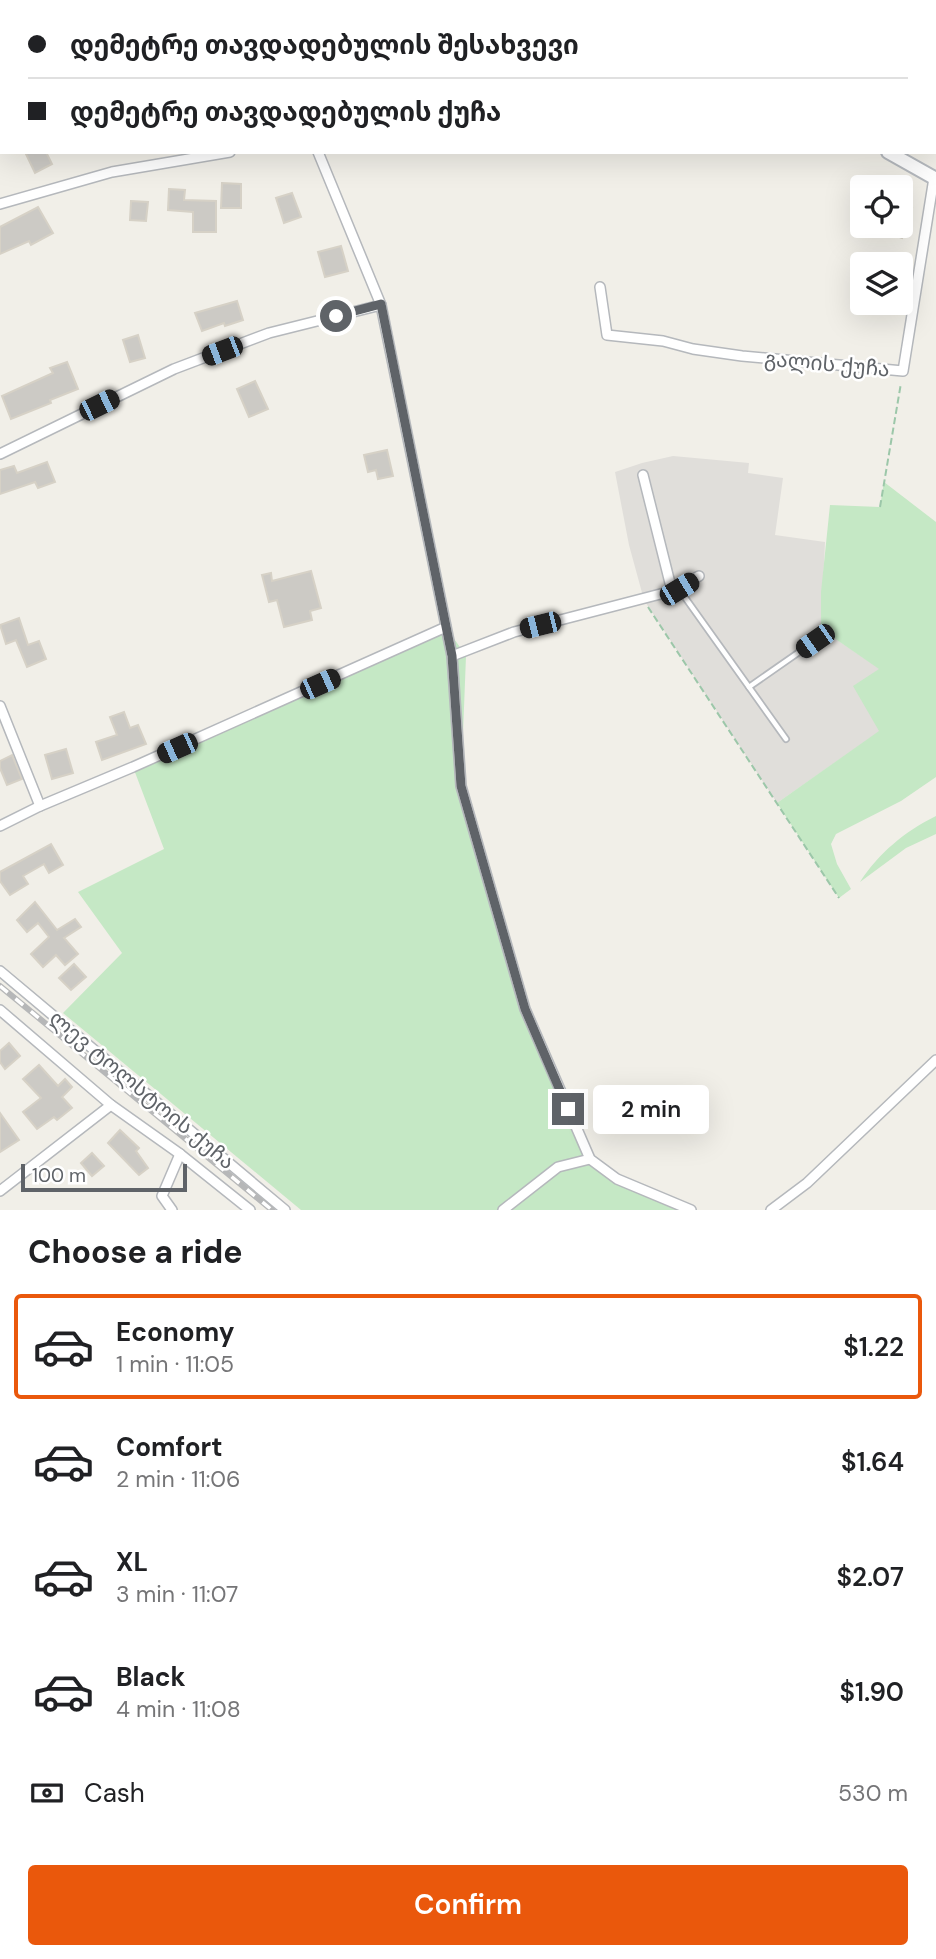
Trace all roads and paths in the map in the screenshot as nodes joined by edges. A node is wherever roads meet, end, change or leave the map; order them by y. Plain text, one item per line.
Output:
1 (218, 154) edge
2 (319, 154) edge
3 (891, 154) edge
4 (935, 179) edge
5 (0, 204) edge
6 (600, 287) dead end
7 (381, 304) junction
8 (903, 372) junction
9 (0, 454) edge
10 (643, 475) dead end
11 (880, 507) dead end
12 (699, 576) dead end
13 (675, 590) junction
14 (644, 600) junction
15 (446, 627) junction
16 (815, 641) dead end
17 (452, 656) junction
18 (749, 687) junction
19 (0, 706) edge
20 (786, 739) dead end
21 (40, 806) junction
22 (0, 826) edge
23 (839, 898) dead end
24 (0, 971) edge
25 (0, 1010) edge
26 (10, 1019) junction
27 (0, 1026) edge
28 (936, 1060) edge
29 (111, 1105) junction
30 (180, 1154) junction
31 (590, 1159) junction
32 (0, 1191) edge
33 (172, 1210) edge
34 (250, 1210) edge
35 (285, 1210) edge
36 (503, 1210) edge
37 (691, 1210) edge
38 (771, 1210) edge

1 - 5 street
2 - 7 street
3 - 4 main road
4 - 8 street, გალის ქუჩა
6 - 8 street, გალის ქუჩა
7 - 9 street
7 - 15 street
8 - 11 path
10 - 13 street
12 - 13 street
13 - 14 street
13 - 18 lane
14 - 17 street
14 - 23 path
15 - 17 street
15 - 21 street
16 - 18 lane
17 - 31 street
18 - 20 lane
19 - 21 street
21 - 22 street
24 - 35 street, ლევ ტოლსტოის ქუჩა
25 - 26 street, ლევ ტოლსტოის ქუჩა
26 - 27 street
26 - 29 street, ლევ ტოლსტოის ქუჩა
28 - 38 street
29 - 30 street, ლევ ტოლსტოის ქუჩა
29 - 32 street
30 - 33 street
30 - 34 street, ლევ ტოლსტოის ქუჩა
31 - 36 street
31 - 37 street

